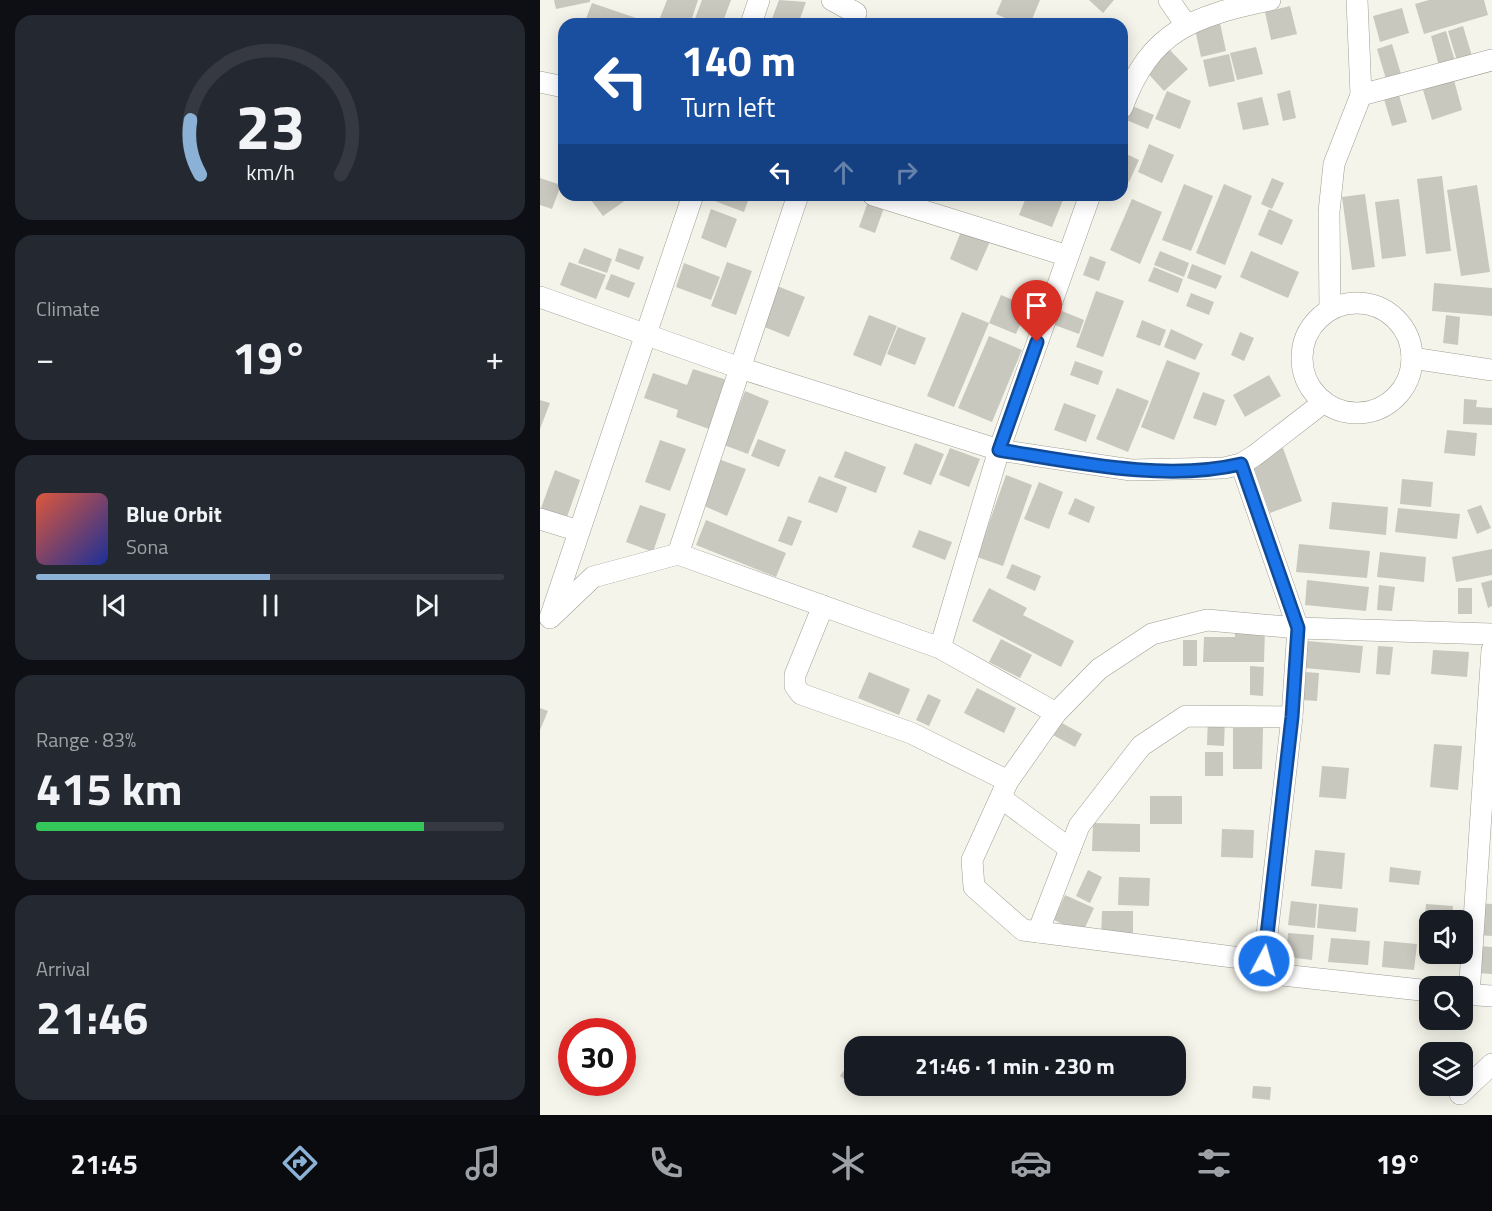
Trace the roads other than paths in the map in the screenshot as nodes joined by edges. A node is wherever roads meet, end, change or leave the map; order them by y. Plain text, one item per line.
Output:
1 (759, 0) edge
2 (832, 0) edge
3 (1169, 0) edge
4 (1270, 0) edge
5 (1356, 0) edge
6 (856, 12) edge
7 (753, 18) edge
8 (1186, 25) junction
9 (1492, 60) edge
10 (540, 82) edge
11 (558, 86) edge
12 (1128, 92) edge
13 (1362, 95) junction
14 (691, 201) edge
15 (796, 201) edge
16 (892, 201) edge
17 (1088, 201) edge
18 (1068, 256) junction
19 (540, 297) edge
20 (1330, 309) junction
21 (645, 335) junction
22 (1412, 358) junction
23 (740, 368) junction
24 (1492, 370) edge
25 (1324, 402) junction
26 (999, 450) junction
27 (1241, 464) junction
28 (540, 519) edge
29 (579, 531) junction
30 (678, 554) junction
31 (823, 606) junction
32 (545, 616) edge
33 (1298, 628) junction
34 (1492, 634) edge
35 (940, 648) junction
36 (1492, 650) edge
37 (1056, 713) junction
38 (1292, 717) junction
39 (1005, 789) junction
40 (1070, 849) junction
41 (1038, 932) junction
42 (1264, 961) junction
43 (1467, 976) edge
44 (1419, 990) edge
45 (1473, 995) edge
46 (1492, 996) edge
47 (1492, 1064) edge
48 (1473, 1082) edge

1 - 7 street
2 - 6 street
3 - 8 street
4 - 8 street
5 - 13 street
8 - 12 street
9 - 13 street
10 - 11 street
13 - 20 street
14 - 21 street
15 - 23 street
16 - 18 street
17 - 18 street
18 - 26 street
19 - 21 street
20 - 22 street
20 - 25 street
21 - 23 street
21 - 29 street
22 - 24 street
22 - 25 street
23 - 26 street
23 - 30 street
25 - 27 street
26 - 27 street
26 - 35 street
27 - 33 street
28 - 29 street
29 - 32 street
30 - 31 street
30 - 32 street
31 - 35 street
31 - 39 street
33 - 34 street
33 - 37 street
33 - 38 street
35 - 37 street
36 - 43 street
37 - 39 street
38 - 40 street
38 - 42 street
39 - 40 street
39 - 41 street
40 - 41 street
41 - 42 street
42 - 44 street
45 - 46 street
47 - 48 street

